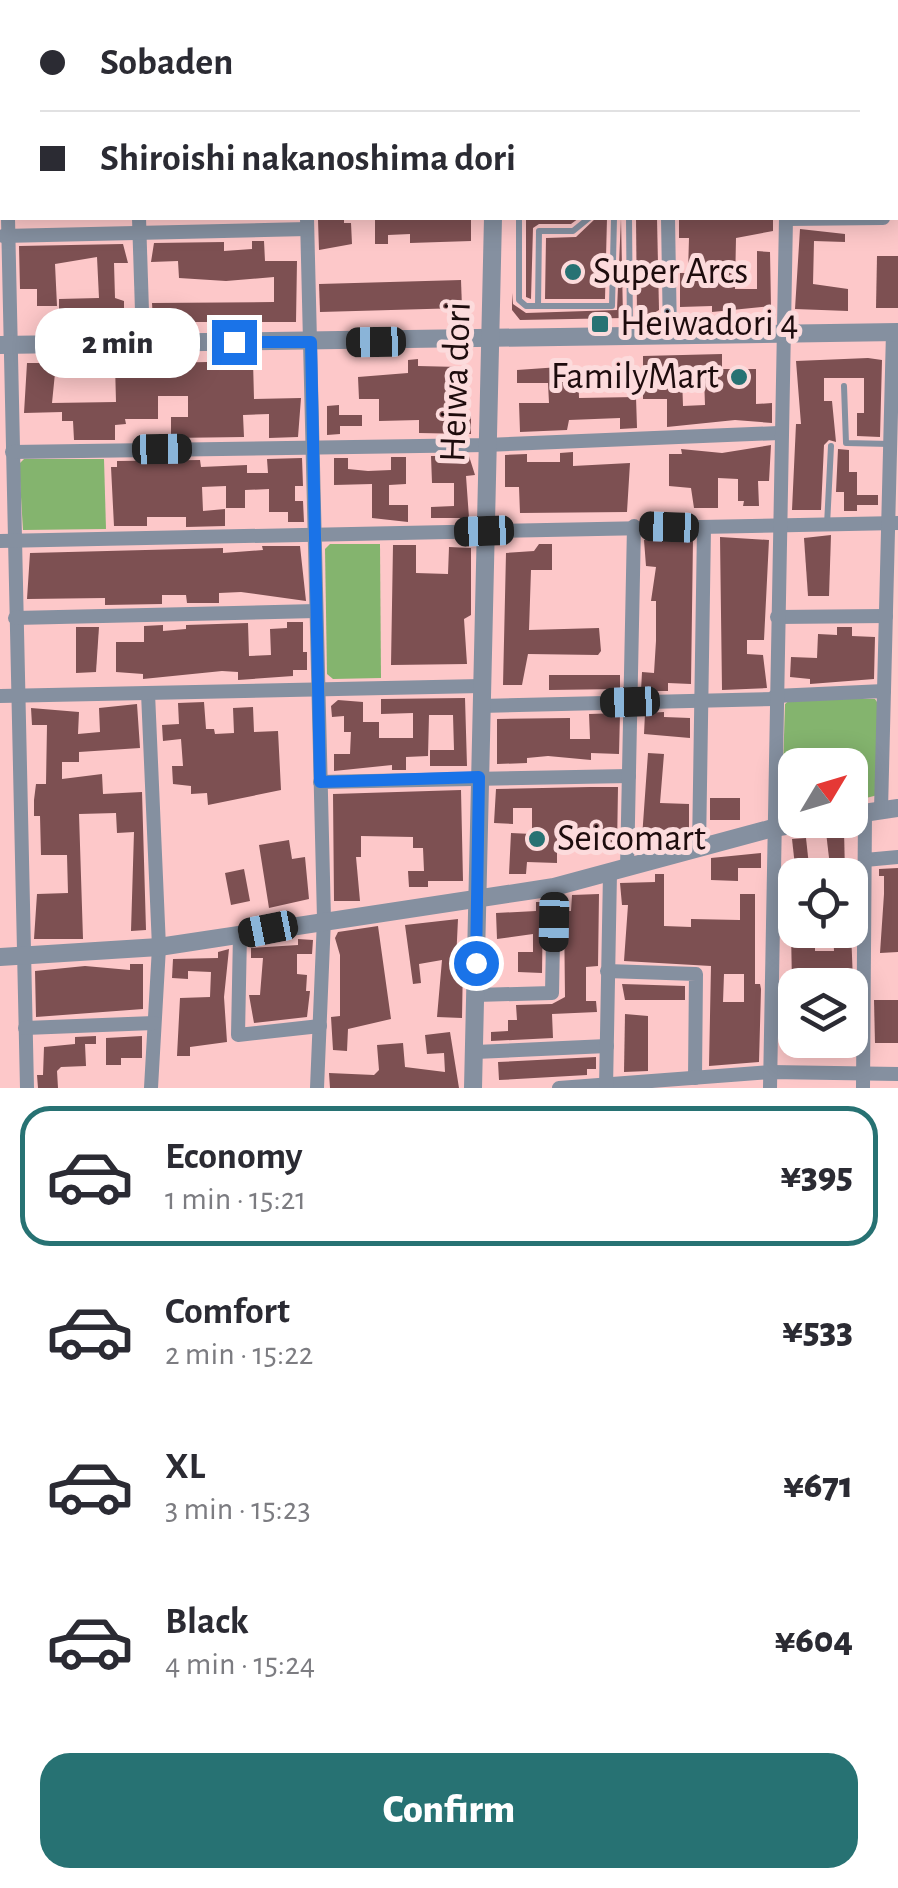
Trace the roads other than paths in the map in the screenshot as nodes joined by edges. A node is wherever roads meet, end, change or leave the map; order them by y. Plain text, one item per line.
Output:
1 (493, 220) edge
2 (519, 220) edge
3 (586, 220) edge
4 (614, 220) edge
5 (629, 220) edge
6 (668, 220) edge
7 (786, 220) edge
8 (307, 223) edge
9 (139, 225) edge
10 (4, 236) edge
11 (538, 306) junction
12 (630, 328) junction
13 (896, 332) edge
14 (784, 333) junction
15 (670, 337) junction
16 (488, 341) junction
17 (143, 342) junction
18 (311, 342) junction
19 (6, 345) edge
20 (844, 386) dead end
21 (779, 433) junction
22 (891, 444) junction
23 (486, 445) junction
24 (312, 446) junction
25 (831, 446) dead end
26 (12, 452) junction
27 (894, 524) edge
28 (828, 525) junction
29 (634, 526) junction
30 (779, 526) junction
31 (704, 528) junction
32 (484, 531) junction
33 (316, 536) junction
34 (7, 540) edge
35 (316, 611) junction
36 (886, 616) junction
37 (777, 617) junction
38 (15, 618) junction
39 (892, 636) edge
40 (480, 686) junction
41 (317, 690) junction
42 (884, 691) junction
43 (148, 694) junction
44 (0, 696) edge
45 (18, 696) junction
46 (775, 698) junction
47 (702, 701) junction
48 (630, 702) junction
49 (480, 706) junction
50 (629, 776) junction
51 (479, 777) junction
52 (320, 782) junction
53 (873, 812) edge
54 (778, 827) edge
55 (773, 828) junction
56 (698, 849) junction
57 (898, 857) edge
58 (864, 858) edge
59 (868, 860) edge
60 (619, 871) junction
61 (554, 887) junction
62 (477, 899) junction
63 (324, 919) junction
64 (240, 934) junction
65 (159, 947) junction
66 (864, 948) edge
67 (22, 956) junction
68 (0, 957) edge
69 (607, 970) junction
70 (476, 996) junction
71 (154, 1022) junction
72 (320, 1026) junction
73 (25, 1028) junction
74 (607, 1046) junction
75 (475, 1052) junction
76 (770, 1072) junction
77 (898, 1074) edge
78 (695, 1078) junction
79 (863, 1081) edge
80 (606, 1086) edge
81 (27, 1088) edge
82 (151, 1088) edge
83 (317, 1088) edge
84 (473, 1088) edge
85 (559, 1088) edge
86 (770, 1088) edge

1 - 16 street, Heiwa dori
2 - 11 lane
3 - 11 lane
4 - 11 lane
5 - 12 lane
6 - 15 street
7 - 14 street
8 - 9 street
8 - 18 street
9 - 10 street
9 - 17 street
10 - 19 street
12 - 15 street
12 - 16 street
13 - 14 street
13 - 22 street
14 - 15 street
14 - 21 street
16 - 18 street
16 - 23 street, Heiwa dori
17 - 18 street
17 - 19 street
18 - 24 street
19 - 26 street
20 - 22 lane
21 - 23 street
21 - 30 street
22 - 27 street
23 - 24 street
23 - 32 street, Heiwa dori
24 - 26 street
24 - 33 street
25 - 28 lane
26 - 34 street
27 - 28 street
27 - 36 street
28 - 30 street
29 - 31 street
29 - 32 street
29 - 48 street
30 - 31 street
30 - 37 street
31 - 47 street
32 - 33 street
32 - 40 street, Heiwa dori
33 - 34 street
33 - 35 street
34 - 38 street
35 - 38 street
35 - 41 street
36 - 37 street
36 - 39 street
37 - 46 street
38 - 45 street
39 - 42 street
40 - 41 street
40 - 49 street, Heiwa dori
41 - 43 street
41 - 52 street
42 - 46 street
42 - 53 street
43 - 45 street
43 - 65 street
44 - 45 street
45 - 67 street
46 - 47 street
46 - 55 street
47 - 48 street
47 - 56 street
48 - 49 street
48 - 50 street
49 - 51 street, Heiwa dori
50 - 51 street
50 - 60 street
51 - 52 street
51 - 62 street, Heiwa dori
52 - 63 street
53 - 58 street
54 - 55 street
55 - 56 street
55 - 76 street
56 - 60 street
57 - 59 street
60 - 61 street
60 - 69 street
61 - 62 street
61 - 70 street
62 - 63 street
62 - 70 street, Heiwa dori
63 - 64 street
63 - 72 street
64 - 65 street
64 - 72 street
65 - 67 street
65 - 71 street
66 - 79 street
67 - 68 street
67 - 73 street
69 - 74 street
69 - 78 street
70 - 75 street, Heiwa dori
71 - 73 street
71 - 82 street
72 - 83 street
73 - 81 street
74 - 75 street
74 - 80 street
75 - 84 street, Heiwa dori
76 - 78 street
76 - 79 street
76 - 86 street
77 - 79 street
78 - 80 street
80 - 85 street

